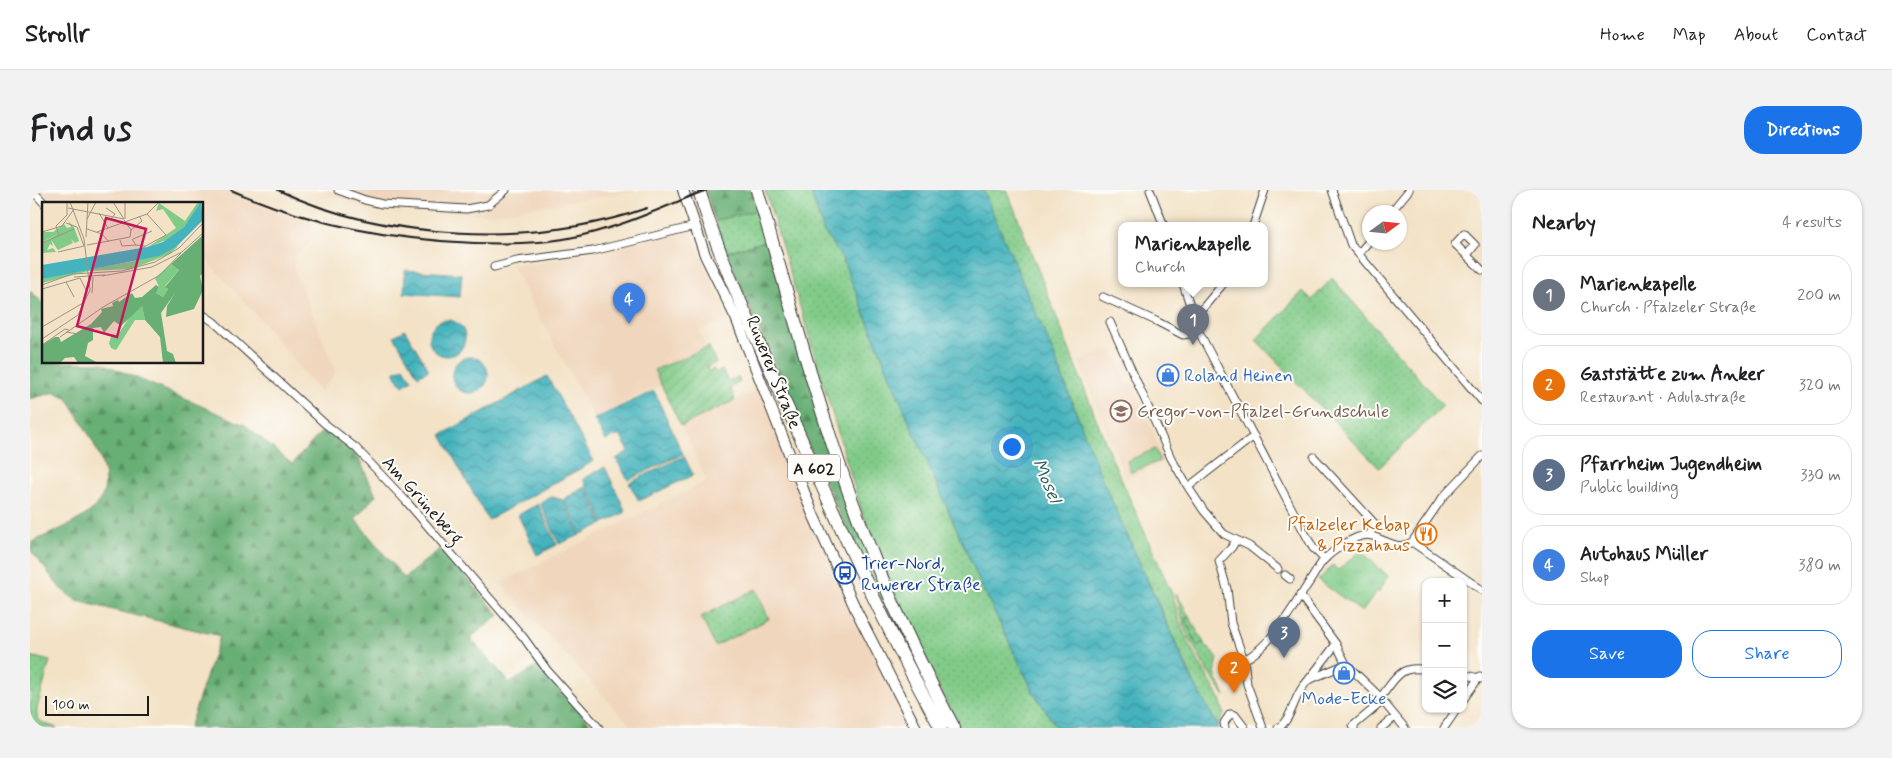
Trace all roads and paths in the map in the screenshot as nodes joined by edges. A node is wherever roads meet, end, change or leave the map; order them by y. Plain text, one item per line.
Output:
1 (32, 190) edge
2 (338, 190) edge
3 (506, 190) edge
4 (683, 190) edge
5 (699, 190) edge
6 (757, 190) edge
7 (1150, 190) edge
8 (1266, 190) edge
9 (1332, 190) edge
10 (1409, 190) edge
11 (43, 202) edge
12 (1397, 205) edge
13 (1162, 222) edge
14 (1254, 222) edge
15 (694, 226) junction
16 (1362, 249) edge
17 (1359, 253) junction
18 (1466, 255) dead end
19 (494, 267) dead end
20 (1482, 270) edge
21 (1184, 287) edge
22 (1221, 287) edge
23 (1103, 297) dead end
24 (1193, 315) junction
25 (204, 316) edge
26 (1110, 322) dead end
27 (1199, 332) junction
28 (1482, 402) edge
29 (1254, 436) junction
30 (1482, 456) edge
31 (1314, 457) dead end
32 (1188, 488) junction
33 (1371, 536) junction
34 (1236, 540) junction
35 (1412, 542) junction
36 (1324, 559) junction
37 (1278, 569) dead end
38 (1482, 590) edge
39 (1300, 595) junction
40 (1336, 644) junction
41 (1244, 660) junction
42 (1346, 664) junction
43 (1422, 670) edge
44 (1467, 675) edge
45 (1480, 678) edge
46 (1311, 679) junction
47 (1467, 695) edge
48 (1381, 700) junction
49 (1454, 713) edge
50 (1395, 717) junction
51 (599, 728) edge
52 (916, 728) edge
53 (940, 728) edge
54 (954, 728) edge
55 (1225, 728) edge
56 (1245, 728) edge
57 (1263, 728) edge
58 (1278, 728) edge
59 (1354, 728) edge
60 (1381, 728) edge
61 (1405, 728) edge
62 (1444, 728) edge

1 - 11 street
2 - 3 street
4 - 15 main road, Ruwerer Straße
5 - 53 highway, A 602
6 - 54 highway, A 602
7 - 13 street
8 - 14 street
9 - 17 street
10 - 12 street
15 - 19 street
15 - 52 main road, Ruwerer Straße
16 - 17 street
17 - 28 street
18 - 20 street
21 - 24 street
22 - 24 street
23 - 27 street
24 - 27 street
25 - 51 street, Am Grüneberg
26 - 32 street
27 - 29 street
29 - 32 street
29 - 36 street
30 - 35 street
31 - 33 street
32 - 34 street
33 - 35 street
33 - 36 street
34 - 37 street
34 - 41 street
35 - 38 street
36 - 39 street
39 - 40 street
39 - 41 street
40 - 42 street
40 - 46 street
41 - 57 street
42 - 46 street
42 - 48 street
43 - 48 street
44 - 45 street
45 - 47 street
46 - 58 street
48 - 50 street
48 - 59 street
49 - 62 street
50 - 60 street
50 - 61 street
55 - 56 street

